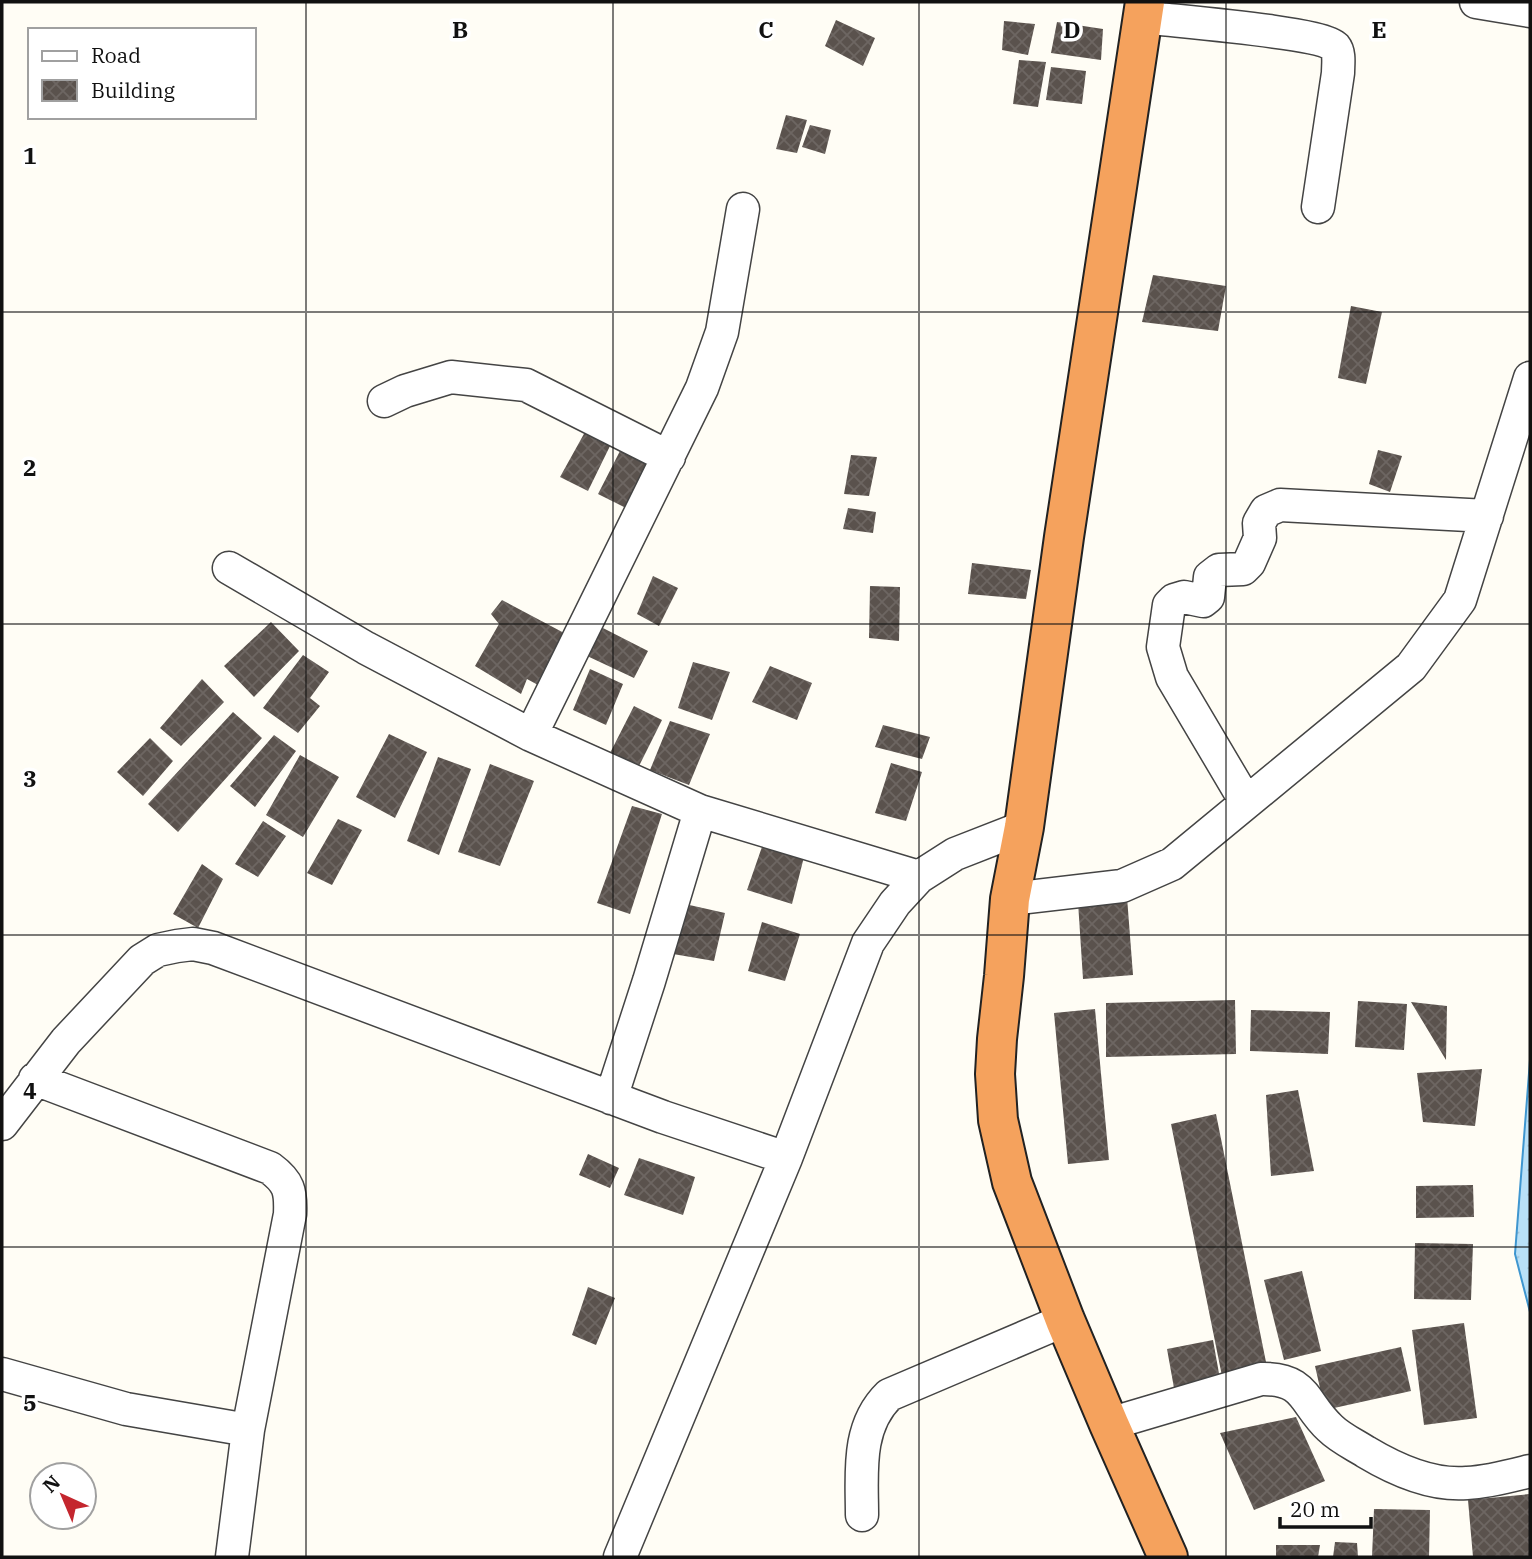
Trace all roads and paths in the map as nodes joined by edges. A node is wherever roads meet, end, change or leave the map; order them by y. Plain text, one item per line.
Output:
1 (1476, 2) edge
2 (1144, 10) edge
3 (1530, 11) edge
4 (1318, 207) dead end
5 (743, 209) dead end
6 (1530, 378) edge
7 (384, 401) dead end
8 (669, 457) junction
9 (1487, 516) junction
10 (229, 568) dead end
11 (531, 735) junction
12 (1246, 802) junction
13 (700, 811) junction
14 (1024, 827) junction
15 (919, 877) junction
16 (1010, 899) junction
17 (35, 1079) junction
18 (611, 1098) junction
19 (2, 1124) edge
20 (786, 1158) junction
21 (1065, 1320) junction
22 (2, 1374) edge
23 (1109, 1424) junction
24 (248, 1430) junction
25 (1530, 1471) edge
26 (862, 1515) dead end
27 (1167, 1555) edge
28 (232, 1557) edge
29 (620, 1557) edge

1 - 3 street
2 - 4 street
2 - 14 highway
5 - 8 street
6 - 9 street
7 - 8 street
8 - 11 street
9 - 12 street
9 - 12 street
10 - 11 street
11 - 13 street
12 - 16 street
13 - 15 street
13 - 18 street
14 - 15 street
14 - 16 highway
15 - 20 street
16 - 21 highway
17 - 18 street
17 - 19 street
17 - 24 street
18 - 20 street
20 - 29 street
21 - 23 highway
21 - 26 street
22 - 24 street
23 - 25 street
23 - 27 highway
24 - 28 street

